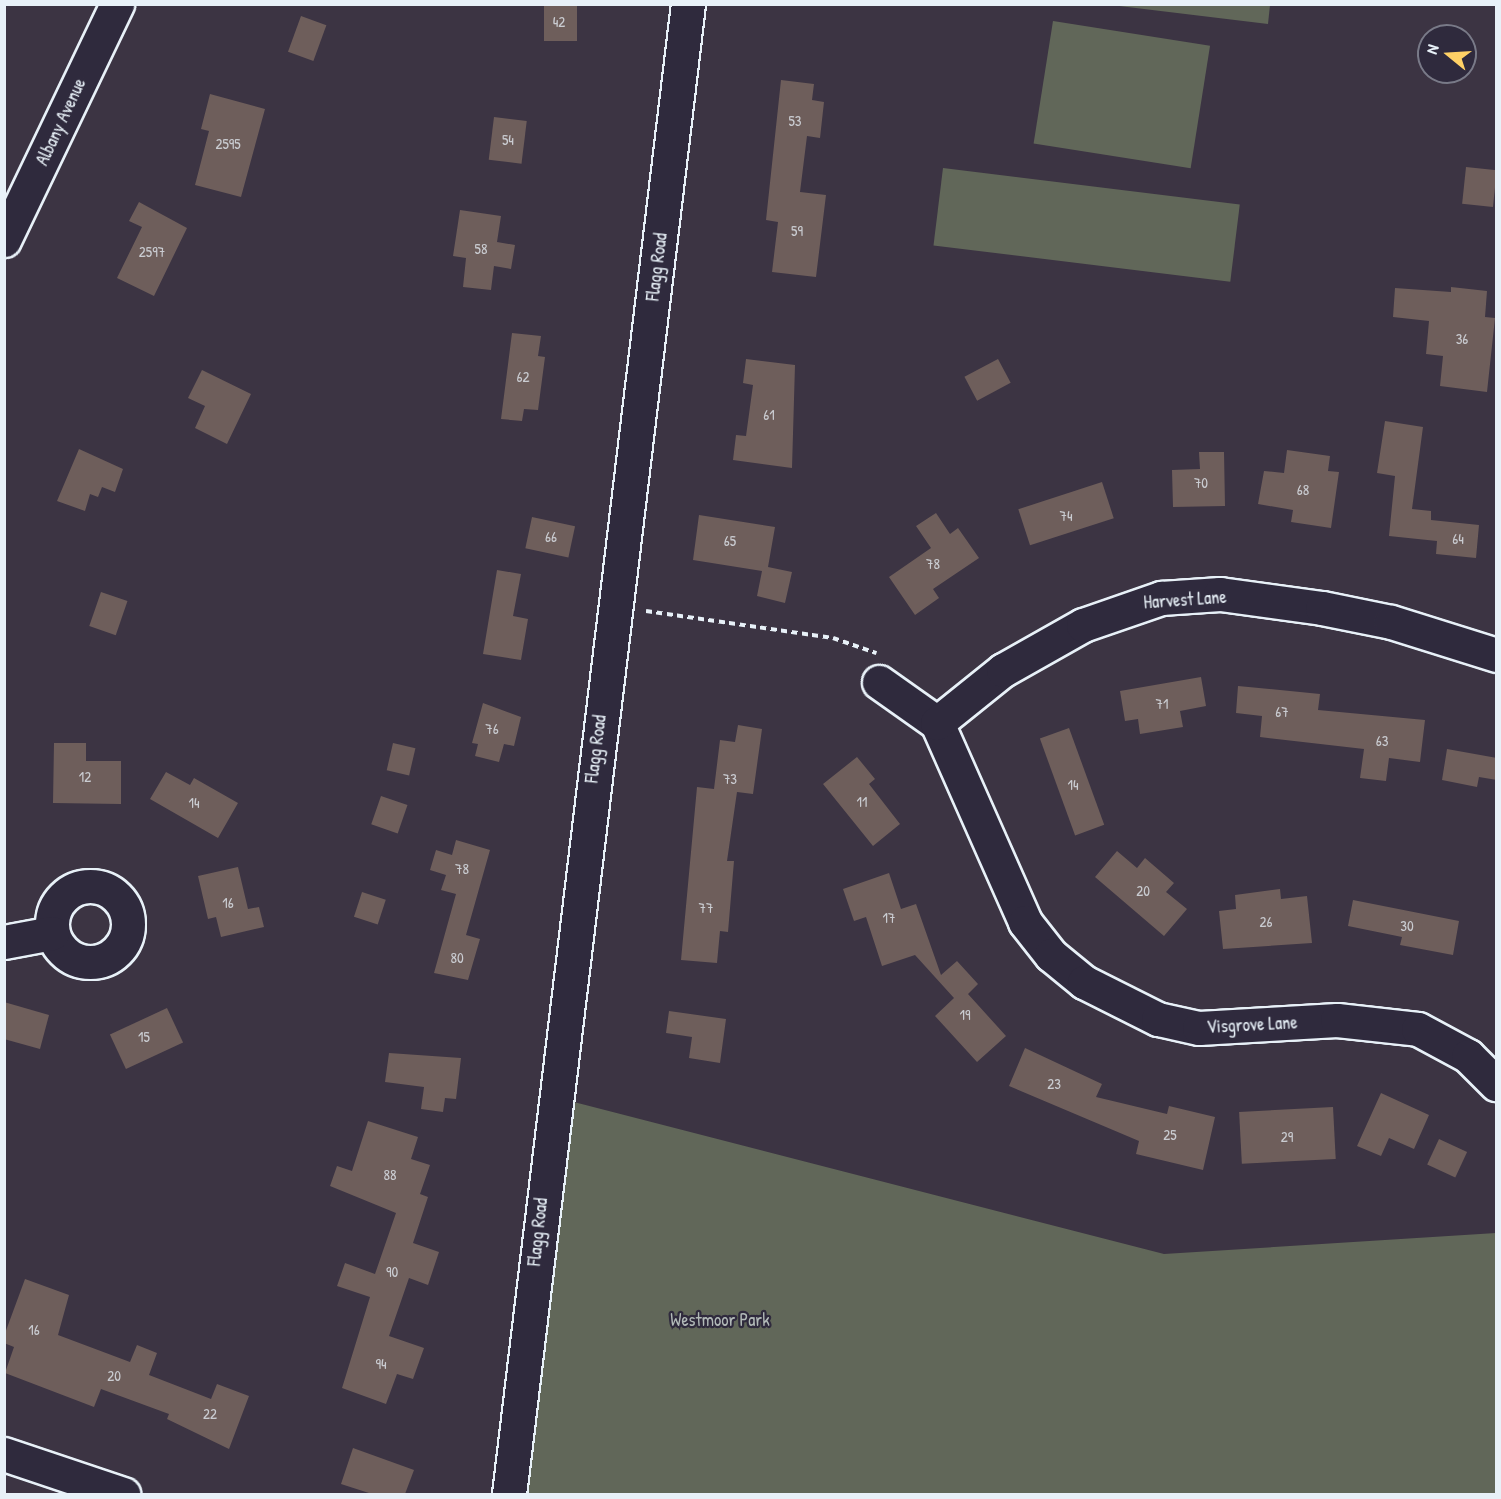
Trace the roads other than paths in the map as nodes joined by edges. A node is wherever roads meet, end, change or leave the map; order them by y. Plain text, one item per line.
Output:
1 (117, 4) edge
2 (688, 4) edge
3 (4, 240) edge
4 (1497, 655) edge
5 (879, 682) road end
6 (937, 723) junction
7 (52, 933) dead end
8 (4, 942) edge
9 (1497, 1084) edge
10 (4, 1454) edge
11 (123, 1494) edge
12 (509, 1494) edge

1 - 3 main road, Albany Avenue
2 - 12 main road, Flagg Road
4 - 6 main road, Harvest Lane
5 - 6 main road
6 - 9 main road, Visgrove Lane
7 - 8 main road
10 - 11 main road

